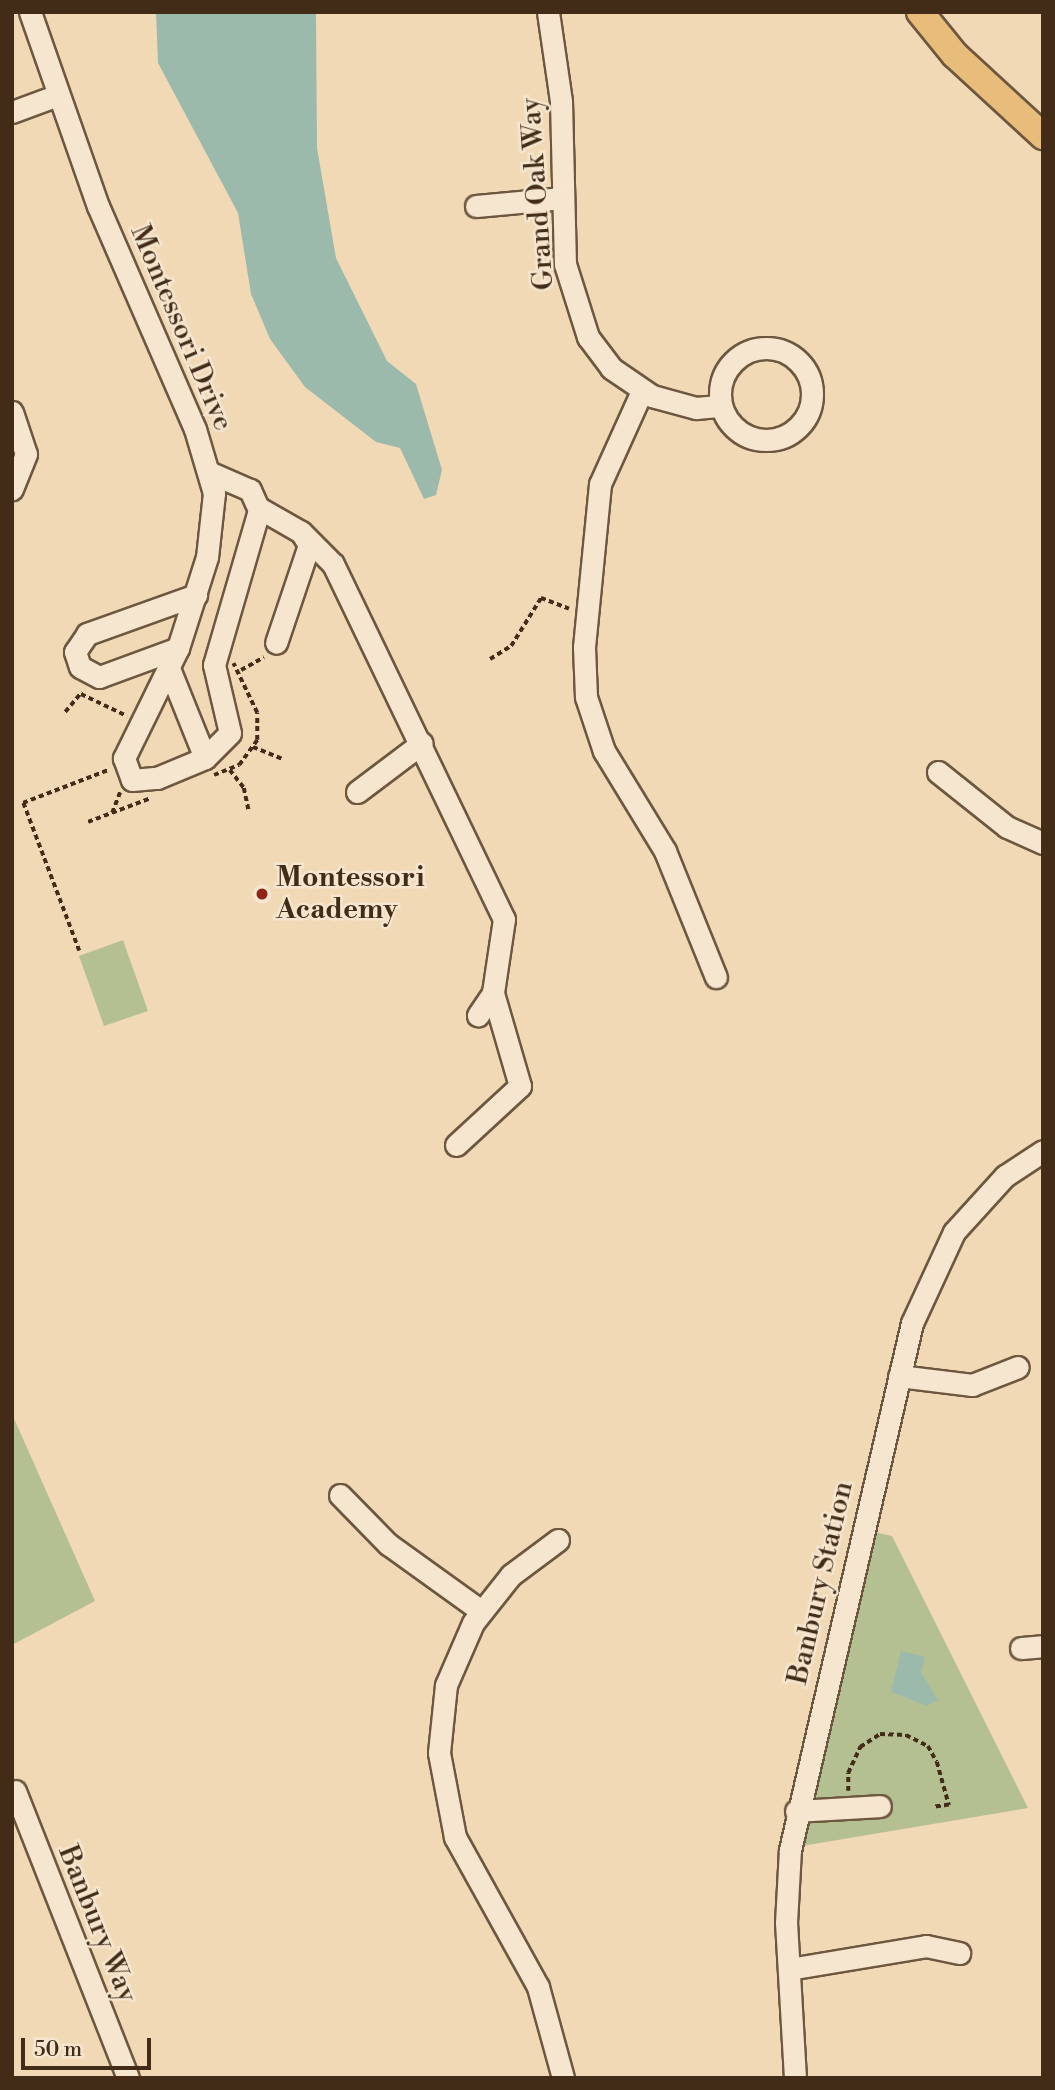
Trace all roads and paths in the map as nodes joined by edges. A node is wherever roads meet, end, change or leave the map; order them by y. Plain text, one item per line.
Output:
1 (30, 12) edge
2 (548, 12) edge
3 (920, 12) edge
4 (58, 95) junction
5 (12, 112) edge
6 (1043, 136) edge
7 (563, 198) junction
8 (476, 206) dead end
9 (642, 391) junction
10 (721, 406) junction
11 (12, 412) edge
12 (211, 473) junction
13 (12, 489) edge
14 (259, 508) junction
15 (301, 533) junction
16 (196, 595) junction
17 (587, 616) junction
18 (276, 643) joint
19 (178, 648) junction
20 (491, 659) dead end
21 (241, 670) dead end
22 (170, 671) junction
23 (86, 685) junction
24 (65, 712) dead end
25 (144, 723) junction
26 (422, 743) junction
27 (253, 747) dead end
28 (205, 758) junction
29 (282, 759) dead end
30 (123, 764) junction
31 (230, 769) dead end
32 (938, 772) dead end
33 (357, 792) dead end
34 (249, 811) dead end
35 (1043, 843) edge
36 (79, 951) dead end
37 (716, 977) dead end
38 (493, 993) junction
39 (478, 1015) dead end
40 (456, 1144) dead end
41 (1043, 1151) edge
42 (1018, 1367) dead end
43 (898, 1376) junction
44 (340, 1495) dead end
45 (558, 1539) dead end
46 (480, 1611) junction
47 (1043, 1646) edge
48 (1021, 1648) dead end
49 (15, 1791) dead end
50 (849, 1797) dead end
51 (880, 1806) dead end
52 (935, 1807) dead end
53 (796, 1811) junction
54 (959, 1953) dead end
55 (789, 1969) junction
56 (128, 2078) edge
57 (563, 2078) edge
58 (795, 2078) edge

1 - 4 street, Montessori Drive
2 - 7 street, Grand Oak Way
3 - 6 main road
4 - 5 street
4 - 12 street, Montessori Drive
7 - 8 street
7 - 9 street, Grand Oak Way
9 - 10 street, Grand Oak Way
9 - 17 street
10 - 10 street
11 - 13 street
12 - 14 street
12 - 16 street, Montessori Drive
14 - 15 street
14 - 28 street
15 - 18 street
15 - 26 street
16 - 19 street, Montessori Drive
16 - 23 street
17 - 20 path
17 - 37 street
18 - 21 path
19 - 22 street, Montessori Drive
19 - 23 street
22 - 25 street, Montessori Drive
22 - 28 street
23 - 24 path
23 - 25 path
25 - 30 street, Montessori Drive
26 - 33 street
26 - 38 street
27 - 29 path
28 - 30 street
30 - 36 path
31 - 34 path
32 - 35 street
38 - 39 street
38 - 40 street
41 - 43 street, Banbury Station
42 - 43 street
43 - 53 street, Banbury Station
44 - 46 street
45 - 46 street
46 - 57 street
47 - 48 street
49 - 56 street, Banbury Way
50 - 52 path
51 - 53 street
53 - 55 street, Banbury Station
54 - 55 street
55 - 58 street, Banbury Station

